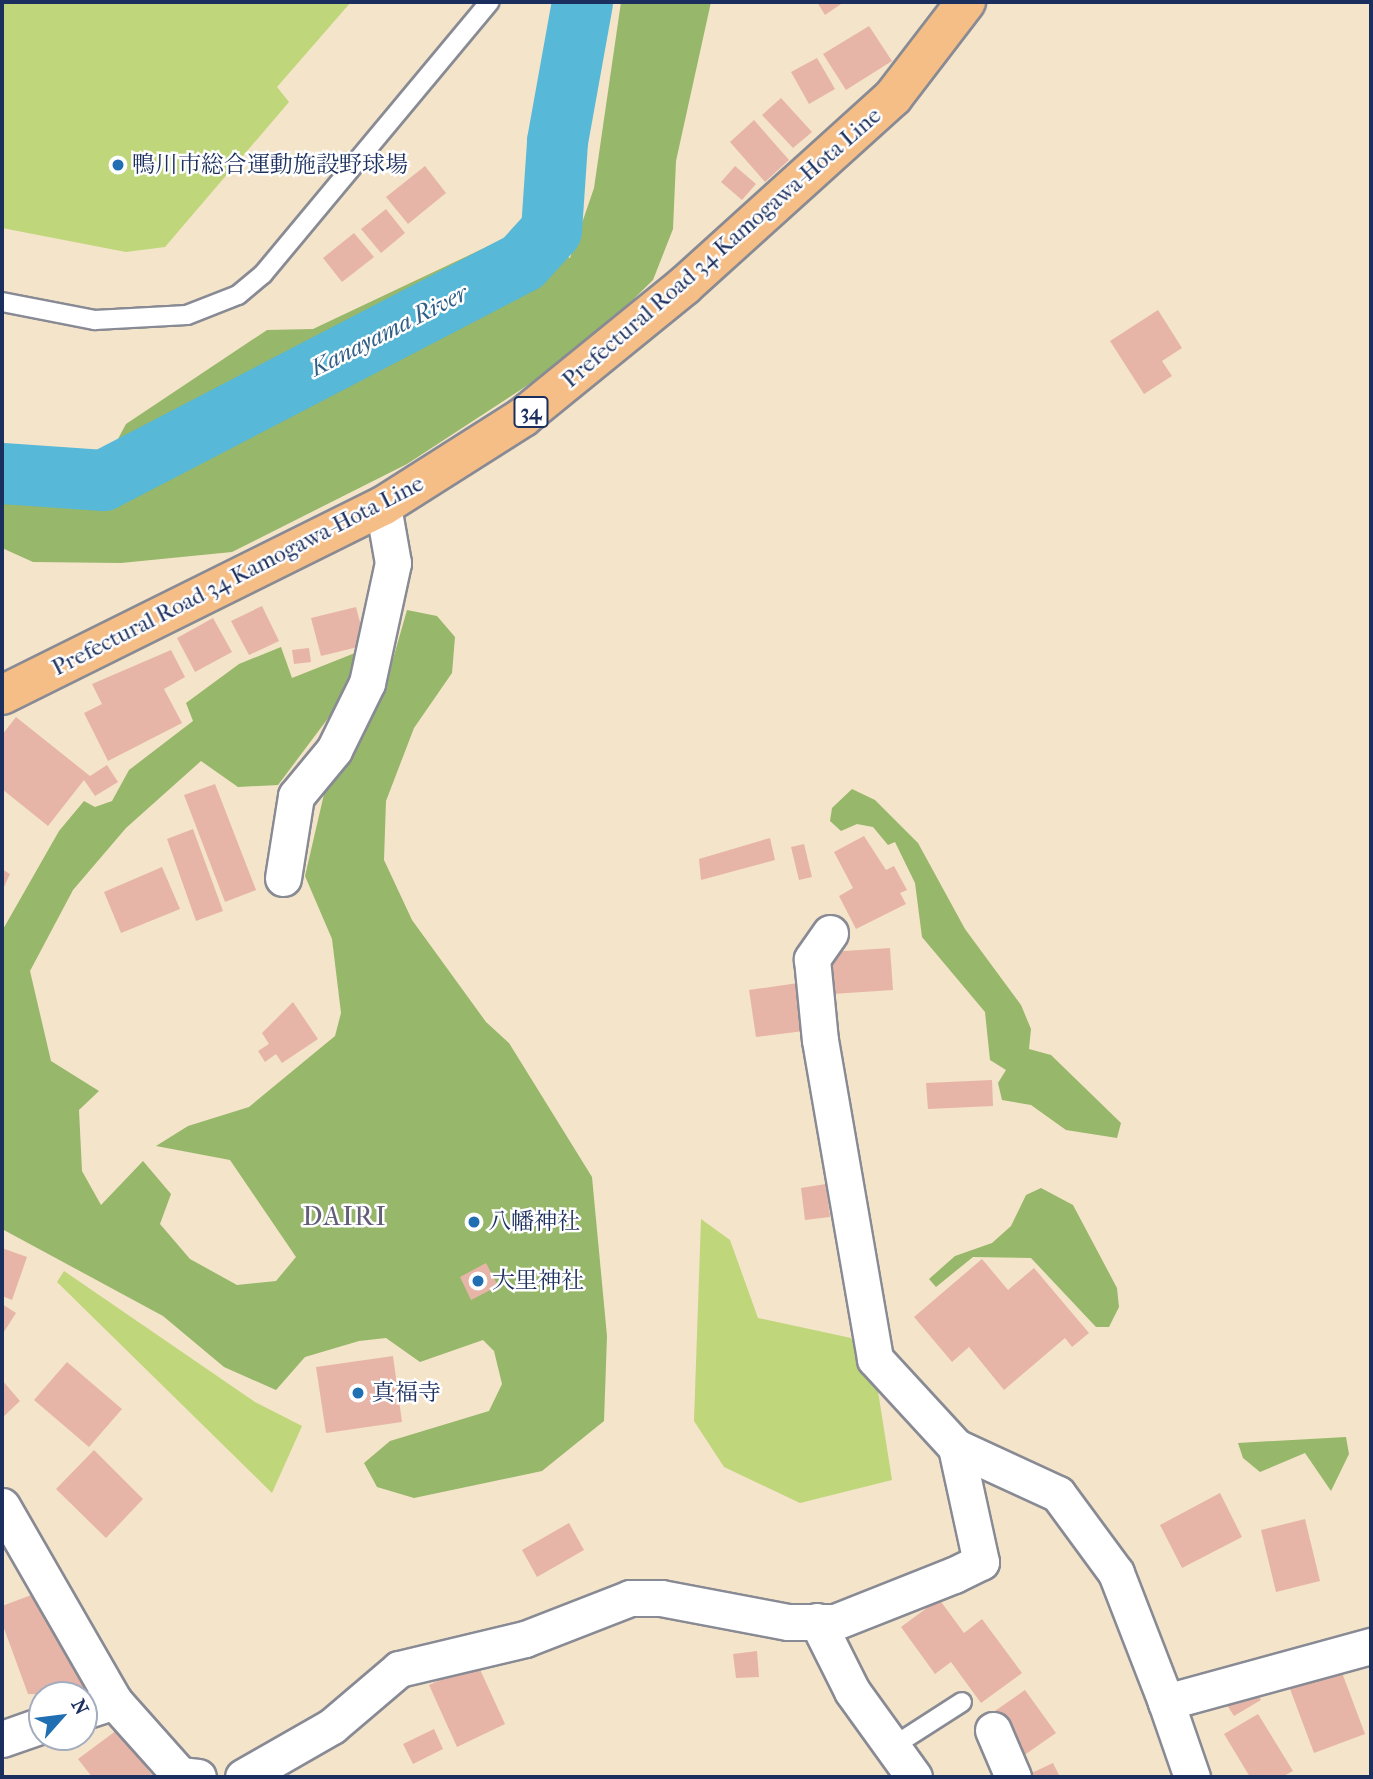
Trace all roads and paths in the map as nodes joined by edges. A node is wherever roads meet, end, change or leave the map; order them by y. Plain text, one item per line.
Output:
1 (490, 2) edge
2 (966, 2) edge
3 (2, 302) edge
4 (383, 506) junction
5 (2, 695) edge
6 (283, 878) dead end
7 (830, 933) dead end
8 (956, 1447) junction
9 (2, 1506) edge
10 (817, 1621) junction
11 (1371, 1646) edge
12 (962, 1702) dead end
13 (1166, 1702) junction
14 (99, 1706) edge
15 (28, 1730) edge
16 (993, 1730) dead end
17 (2, 1739) edge
18 (892, 1747) junction
19 (198, 1777) edge
20 (243, 1777) edge
21 (914, 1777) edge
22 (1013, 1777) edge
23 (1192, 1777) edge

1 - 3 lane
2 - 4 main road, Prefectural Road 34 Kamogawa-Hota Line / 34
4 - 5 main road, Prefectural Road 34 Kamogawa-Hota Line / 34
4 - 6 street
7 - 8 street
8 - 10 street
8 - 13 street
9 - 14 street
10 - 18 street
10 - 20 street
11 - 13 street
12 - 18 lane
13 - 23 street
14 - 19 street
15 - 17 street
16 - 22 street
18 - 21 street

